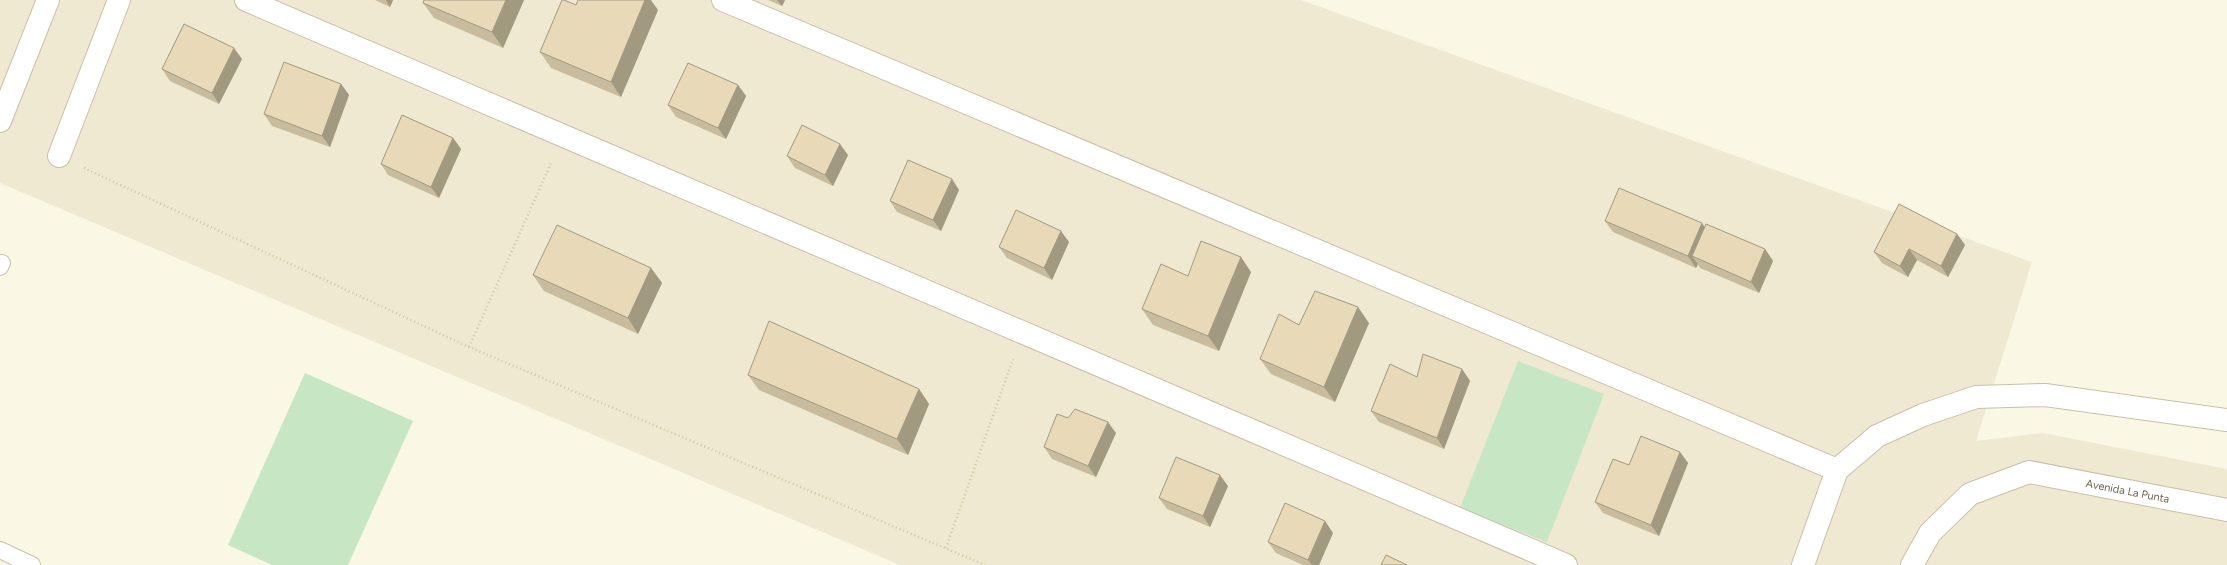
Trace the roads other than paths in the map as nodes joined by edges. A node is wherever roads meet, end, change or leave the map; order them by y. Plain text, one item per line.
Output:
1 (48, 0) edge
2 (119, 0) edge
3 (246, 0) edge
4 (723, 0) edge
5 (0, 121) edge
6 (59, 156) road end
7 (2227, 420) edge
8 (1837, 470) junction
9 (2227, 510) edge
10 (0, 550) edge
11 (32, 565) edge
12 (1566, 565) edge
13 (1803, 565) edge
14 (1912, 565) edge

1 - 5 street
2 - 6 street
3 - 12 street
4 - 8 street
7 - 8 street
8 - 13 street
9 - 14 street, Avenida La Punta
10 - 11 lane

